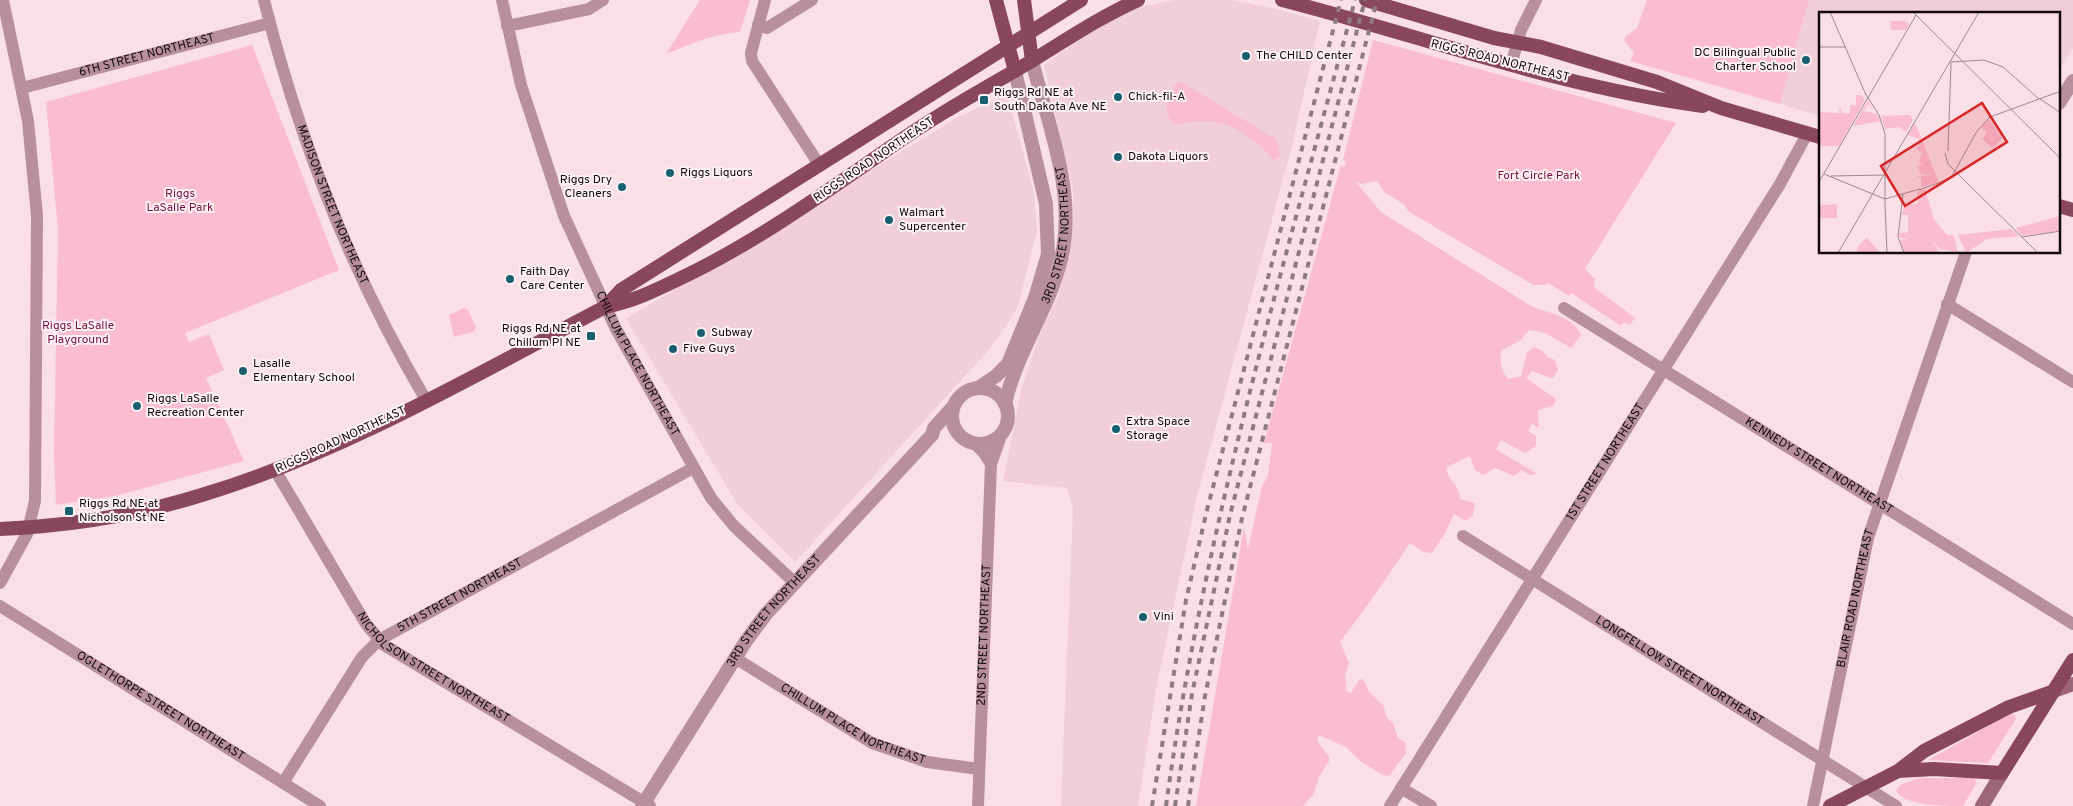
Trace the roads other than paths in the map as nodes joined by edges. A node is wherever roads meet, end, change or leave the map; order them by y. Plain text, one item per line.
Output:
1 (2, 0) edge
2 (264, 0) edge
3 (502, 0) edge
4 (603, 0) edge
5 (764, 0) edge
6 (812, 0) edge
7 (996, 0) edge
8 (1024, 0) edge
9 (1081, 0) edge
10 (1138, 0) edge
11 (1282, 0) edge
12 (1366, 0) edge
13 (1536, 0) edge
14 (270, 23) junction
15 (758, 25) junction
16 (507, 26) junction
17 (1029, 33) junction
18 (1517, 42) junction
19 (1008, 48) junction
20 (1032, 60) junction
21 (1511, 66) junction
22 (1015, 71) junction
23 (2073, 81) edge
24 (22, 88) junction
25 (2060, 101) edge
26 (1721, 108) junction
27 (1814, 136) edge
28 (820, 166) junction
29 (2060, 206) edge
30 (2073, 210) edge
31 (1965, 254) edge
32 (1947, 304) junction
33 (605, 307) junction
34 (1564, 308) dead end
35 (1663, 369) junction
36 (2073, 382) edge
37 (978, 388) junction
38 (426, 400) junction
39 (1005, 404) junction
40 (953, 407) junction
41 (1002, 434) junction
42 (932, 435) junction
43 (961, 437) junction
44 (974, 444) junction
45 (991, 464) junction
46 (693, 468) junction
47 (275, 470) junction
48 (1878, 503) junction
49 (30, 527) junction
50 (0, 529) edge
51 (1463, 536) dead end
52 (1531, 579) junction
53 (794, 582) junction
54 (0, 583) edge
55 (0, 606) edge
56 (2073, 624) edge
57 (380, 640) junction
58 (735, 658) junction
59 (2073, 660) edge
60 (2073, 684) edge
61 (2054, 691) junction
62 (1822, 760) junction
63 (979, 768) junction
64 (1898, 771) junction
65 (2002, 773) junction
66 (283, 783) junction
67 (1865, 787) junction
68 (1401, 788) junction
69 (646, 805) edge
70 (320, 806) edge
71 (978, 806) edge
72 (1390, 806) edge
73 (1431, 806) edge
74 (1813, 806) edge
75 (1830, 806) edge
76 (1896, 806) edge
77 (1982, 806) edge

1 - 24 street
2 - 14 street, MADISON STREET NORTHEAST
3 - 16 street, CHILLUM PLACE NORTHEAST
4 - 16 street
5 - 15 street
6 - 15 street
7 - 19 main road
8 - 17 main road
9 - 17 main road, RIGGS ROAD NORTHEAST
10 - 20 main road, RIGGS ROAD NORTHEAST
11 - 21 main road, RIGGS ROAD NORTHEAST
12 - 18 main road, RIGGS ROAD NORTHEAST
13 - 18 street
14 - 24 street, 6TH STREET NORTHEAST
14 - 38 street, MADISON STREET NORTHEAST
15 - 28 street
16 - 33 street, CHILLUM PLACE NORTHEAST
17 - 19 main road, RIGGS ROAD NORTHEAST
17 - 20 main road
18 - 21 street
18 - 26 main road, RIGGS ROAD NORTHEAST
19 - 22 main road
19 - 28 main road, RIGGS ROAD NORTHEAST
20 - 22 main road, RIGGS ROAD NORTHEAST
20 - 39 street, 3RD STREET NORTHEAST
21 - 26 main road, RIGGS ROAD NORTHEAST
22 - 33 main road, RIGGS ROAD NORTHEAST
22 - 37 street, 3RD STREET NORTHEAST
23 - 25 street
24 - 49 street
26 - 27 main road, RIGGS ROAD NORTHEAST
27 - 35 street, 1ST STREET NORTHEAST
28 - 33 main road, RIGGS ROAD NORTHEAST
29 - 30 main road
31 - 32 street, BLAIR ROAD NORTHEAST
32 - 36 street
32 - 48 street, BLAIR ROAD NORTHEAST
33 - 38 main road, RIGGS ROAD NORTHEAST
33 - 46 street, CHILLUM PLACE NORTHEAST
34 - 35 street, KENNEDY STREET NORTHEAST
35 - 48 street, KENNEDY STREET NORTHEAST
35 - 52 street, 1ST STREET NORTHEAST
37 - 39 street
37 - 40 street
38 - 47 main road, RIGGS ROAD NORTHEAST
39 - 41 street
40 - 42 street, 3RD STREET NORTHEAST
40 - 43 street
41 - 44 street
41 - 45 street, 2ND STREET NORTHEAST
42 - 43 street
42 - 53 street, 3RD STREET NORTHEAST
43 - 44 street
44 - 45 street
45 - 63 street, 2ND STREET NORTHEAST
46 - 53 street, CHILLUM PLACE NORTHEAST
46 - 57 street, 5TH STREET NORTHEAST
47 - 49 main road, RIGGS ROAD NORTHEAST
47 - 57 street, NICHOLSON STREET NORTHEAST
48 - 56 street, KENNEDY STREET NORTHEAST
48 - 62 street, BLAIR ROAD NORTHEAST
49 - 50 main road, RIGGS ROAD NORTHEAST
49 - 54 street
51 - 52 street, LONGFELLOW STREET NORTHEAST
52 - 62 street, LONGFELLOW STREET NORTHEAST
52 - 68 street, 1ST STREET NORTHEAST
53 - 58 street, 3RD STREET NORTHEAST
55 - 66 street, OGLETHORPE STREET NORTHEAST
57 - 66 street, 5TH STREET NORTHEAST
57 - 69 street, NICHOLSON STREET NORTHEAST
58 - 63 street, CHILLUM PLACE NORTHEAST
58 - 69 street, 3RD STREET NORTHEAST
59 - 61 main road
60 - 61 main road
61 - 64 main road
61 - 65 main road
62 - 67 street, LONGFELLOW STREET NORTHEAST
62 - 74 street, BLAIR ROAD NORTHEAST
63 - 71 street, 2ND STREET NORTHEAST
64 - 65 main road
64 - 67 main road
65 - 77 main road
66 - 70 street, OGLETHORPE STREET NORTHEAST
67 - 75 main road
67 - 76 street, LONGFELLOW STREET NORTHEAST
68 - 72 street, 1ST STREET NORTHEAST
68 - 73 street

